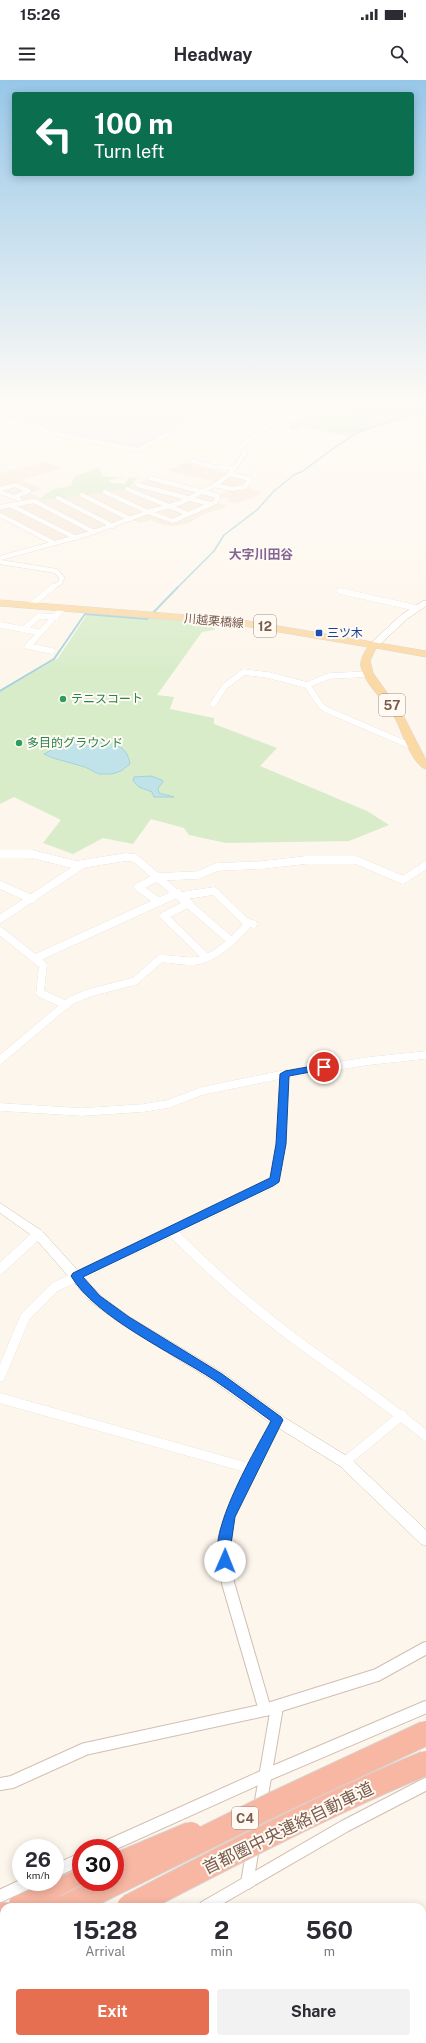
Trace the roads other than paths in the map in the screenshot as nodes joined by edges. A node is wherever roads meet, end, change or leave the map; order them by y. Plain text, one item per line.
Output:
1 (6, 494) edge
2 (22, 494) edge
3 (108, 494) edge
4 (137, 494) edge
5 (169, 494) edge
6 (199, 494) edge
7 (208, 494) edge
8 (82, 495) dead end
9 (14, 497) junction
10 (58, 498) dead end
11 (189, 499) junction
12 (27, 502) junction
13 (210, 504) junction
14 (10, 505) junction
15 (2, 506) edge
16 (168, 507) junction
17 (148, 512) junction
18 (188, 514) junction
19 (0, 515) edge
20 (130, 519) junction
21 (113, 526) junction
22 (94, 532) junction
23 (76, 538) junction
24 (54, 543) junction
25 (0, 558) edge
26 (0, 562) edge
27 (340, 591) dead end
28 (0, 603) edge
29 (426, 603) edge
30 (31, 605) junction
31 (63, 608) junction
32 (416, 608) junction
33 (56, 617) junction
34 (0, 625) edge
35 (23, 630) junction
36 (38, 632) junction
37 (374, 645) junction
38 (52, 651) dead end
39 (426, 654) edge
40 (370, 674) junction
41 (307, 685) junction
42 (213, 704) dead end
43 (411, 746) junction
44 (426, 766) edge
45 (0, 854) edge
46 (82, 865) junction
47 (426, 865) edge
48 (158, 877) junction
49 (0, 885) edge
50 (180, 894) junction
51 (32, 899) junction
52 (159, 902) junction
53 (189, 903) junction
54 (0, 919) edge
55 (0, 931) edge
56 (231, 941) junction
57 (206, 957) junction
58 (36, 958) junction
59 (66, 1005) junction
60 (426, 1055) edge
61 (1, 1058) edge
62 (285, 1074) junction
63 (0, 1107) edge
64 (0, 1206) edge
65 (170, 1231) junction
66 (38, 1234) junction
67 (0, 1269) edge
68 (76, 1276) junction
69 (0, 1377) edge
70 (0, 1398) edge
71 (402, 1415) junction
72 (277, 1420) junction
73 (426, 1436) edge
74 (345, 1462) junction
75 (252, 1469) junction
76 (426, 1540) edge
77 (426, 1648) edge
78 (277, 1707) junction
79 (426, 1707) edge
80 (265, 1710) junction
81 (426, 1733) edge
82 (401, 1744) junction
83 (426, 1763) edge
84 (264, 1776) junction
85 (0, 1784) edge
86 (426, 1784) edge
87 (124, 1839) edge
88 (124, 1862) edge
89 (196, 1874) junction
90 (247, 1883) junction
91 (72, 1885) edge
92 (12, 1890) edge
93 (0, 1896) edge
94 (29, 1903) edge
95 (74, 1903) edge
96 (137, 1903) edge
97 (145, 1903) edge
98 (212, 1903) edge

1 - 9 street
2 - 9 street
3 - 17 street
4 - 16 street
5 - 11 street
6 - 11 street
7 - 13 street
8 - 20 street
9 - 12 street
10 - 21 street
11 - 13 street
11 - 16 street
12 - 14 street
12 - 22 street
13 - 18 street
14 - 15 street
14 - 23 street
16 - 17 street
16 - 18 street
17 - 18 street
17 - 20 street
19 - 24 street
20 - 21 street
21 - 22 street
22 - 23 street
23 - 24 street
24 - 25 street
26 - 30 street
27 - 32 street
28 - 30 main road, 川越栗橋線 / 12
29 - 32 street
30 - 31 main road, 川越栗橋線 / 12
31 - 33 street
31 - 37 main road, 川越栗橋線 / 12
32 - 37 street
33 - 35 street
33 - 36 street
34 - 35 street
35 - 36 street
36 - 38 street
37 - 39 main road, 川越栗橋線 / 12
37 - 40 main road, 57
40 - 41 street
40 - 43 main road, 57
41 - 42 street
41 - 43 street
43 - 44 main road, 57
45 - 46 street
46 - 48 street
46 - 51 street
47 - 48 street
48 - 50 street
48 - 52 street
49 - 51 street
50 - 52 street
50 - 53 street
50 - 56 street
51 - 54 street
52 - 58 street
53 - 56 street
53 - 57 street
55 - 58 street
56 - 57 street
57 - 59 street
58 - 59 street
59 - 61 street
60 - 62 street
62 - 63 street
62 - 65 street
64 - 66 street
65 - 68 street
65 - 71 street
66 - 67 street
66 - 68 street
68 - 69 street
68 - 72 street
70 - 75 street
71 - 73 street
71 - 74 street
72 - 74 street
72 - 75 street
74 - 76 street
75 - 80 street
77 - 78 street
78 - 80 street
78 - 84 street
79 - 84 street
80 - 85 street
81 - 82 highway, 首都圏中央連絡自動車道 / C4, bridge
82 - 88 highway, bridge
82 - 95 highway, 首都圏中央連絡自動車道 / C4, bridge
83 - 89 highway, 首都圏中央連絡自動車道 / C4, bridge
84 - 87 street
84 - 90 street
86 - 90 street
89 - 96 highway, 首都圏中央連絡自動車道 / C4, bridge
89 - 97 highway, bridge
90 - 98 street
91 - 94 highway
92 - 93 street

